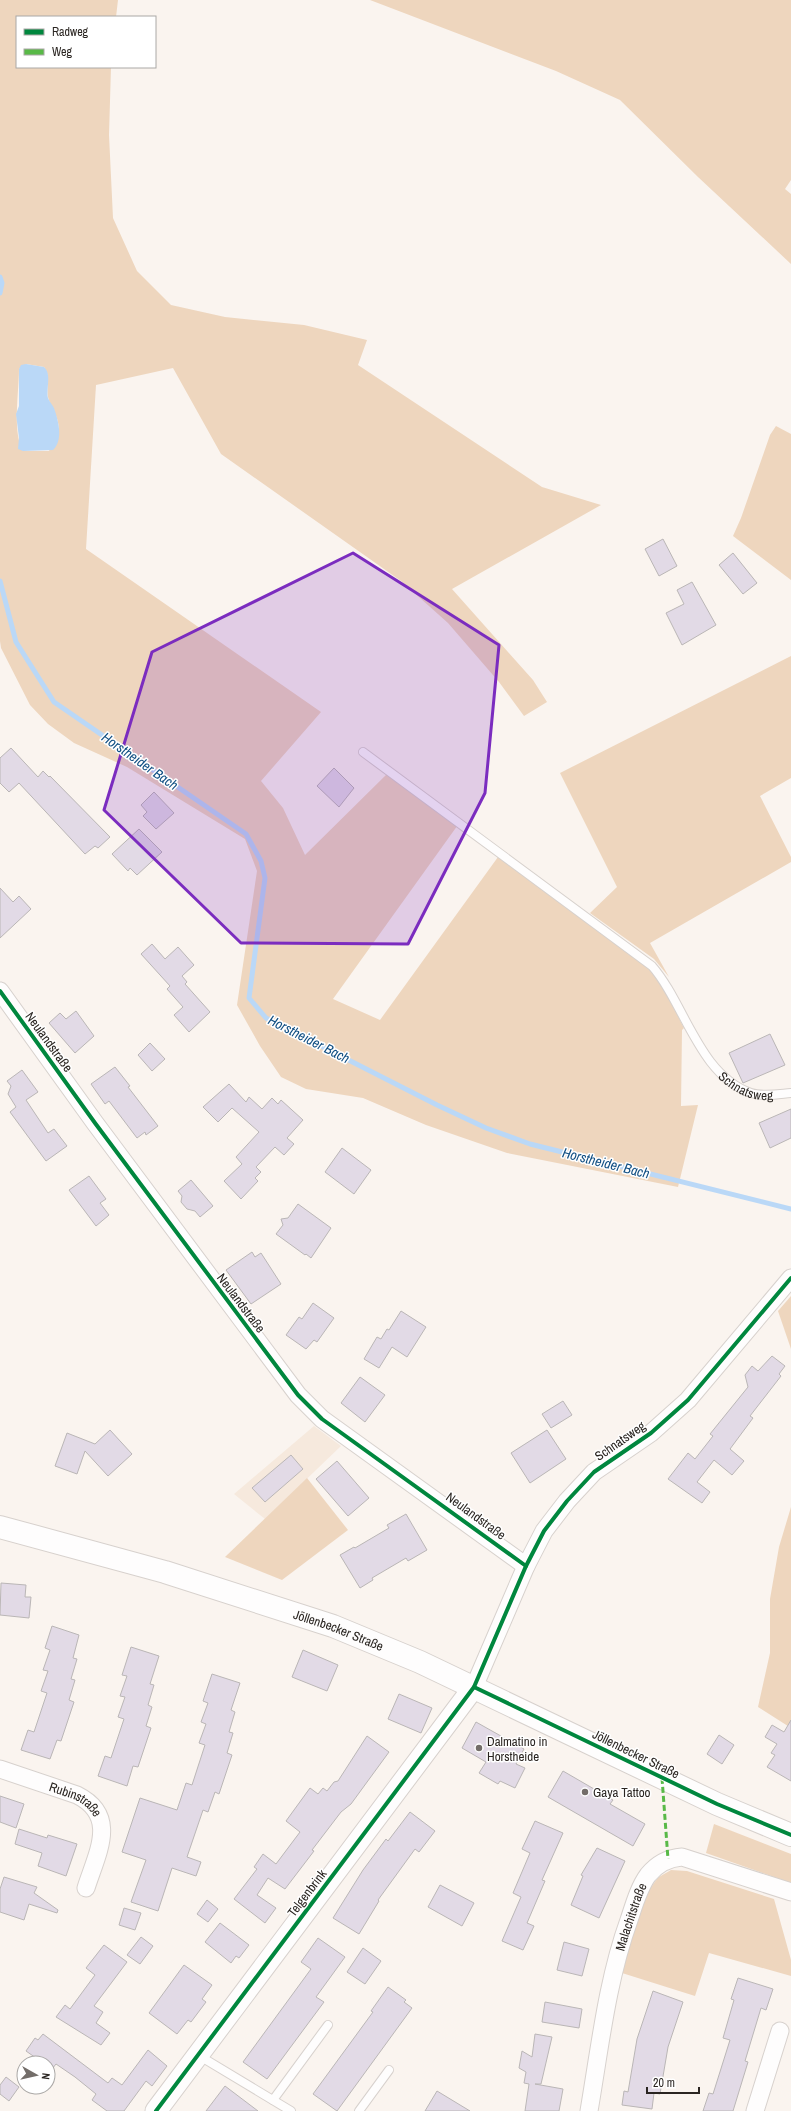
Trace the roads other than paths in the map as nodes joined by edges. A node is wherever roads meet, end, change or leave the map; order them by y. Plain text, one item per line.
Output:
1 (362, 752) dead end
2 (0, 991) edge
3 (791, 1093) edge
4 (791, 1278) edge
5 (0, 1527) edge
6 (526, 1566) junction
7 (474, 1687) junction
8 (0, 1768) edge
9 (791, 1835) edge
10 (86, 1888) dead end
11 (791, 1892) edge
12 (328, 2025) dead end
13 (780, 2031) dead end
14 (198, 2055) junction
15 (389, 2070) dead end
16 (273, 2100) junction
17 (156, 2111) edge
18 (291, 2111) edge
19 (359, 2111) edge
20 (589, 2111) edge
21 (755, 2111) edge

1 - 3 lane, Schnatsweg
2 - 6 street, Neulandstraße
4 - 6 street, Schnatsweg
5 - 7 main road, Jöllenbecker Straße
6 - 7 street, Schnatsweg
7 - 9 main road, Jöllenbecker Straße
7 - 14 street, Telgenbrink
8 - 10 street, Rubinstraße
11 - 20 street, Malachitstraße
12 - 16 lane
13 - 21 street
14 - 16 lane
14 - 17 street, Telgenbrink
15 - 19 lane
16 - 18 lane

